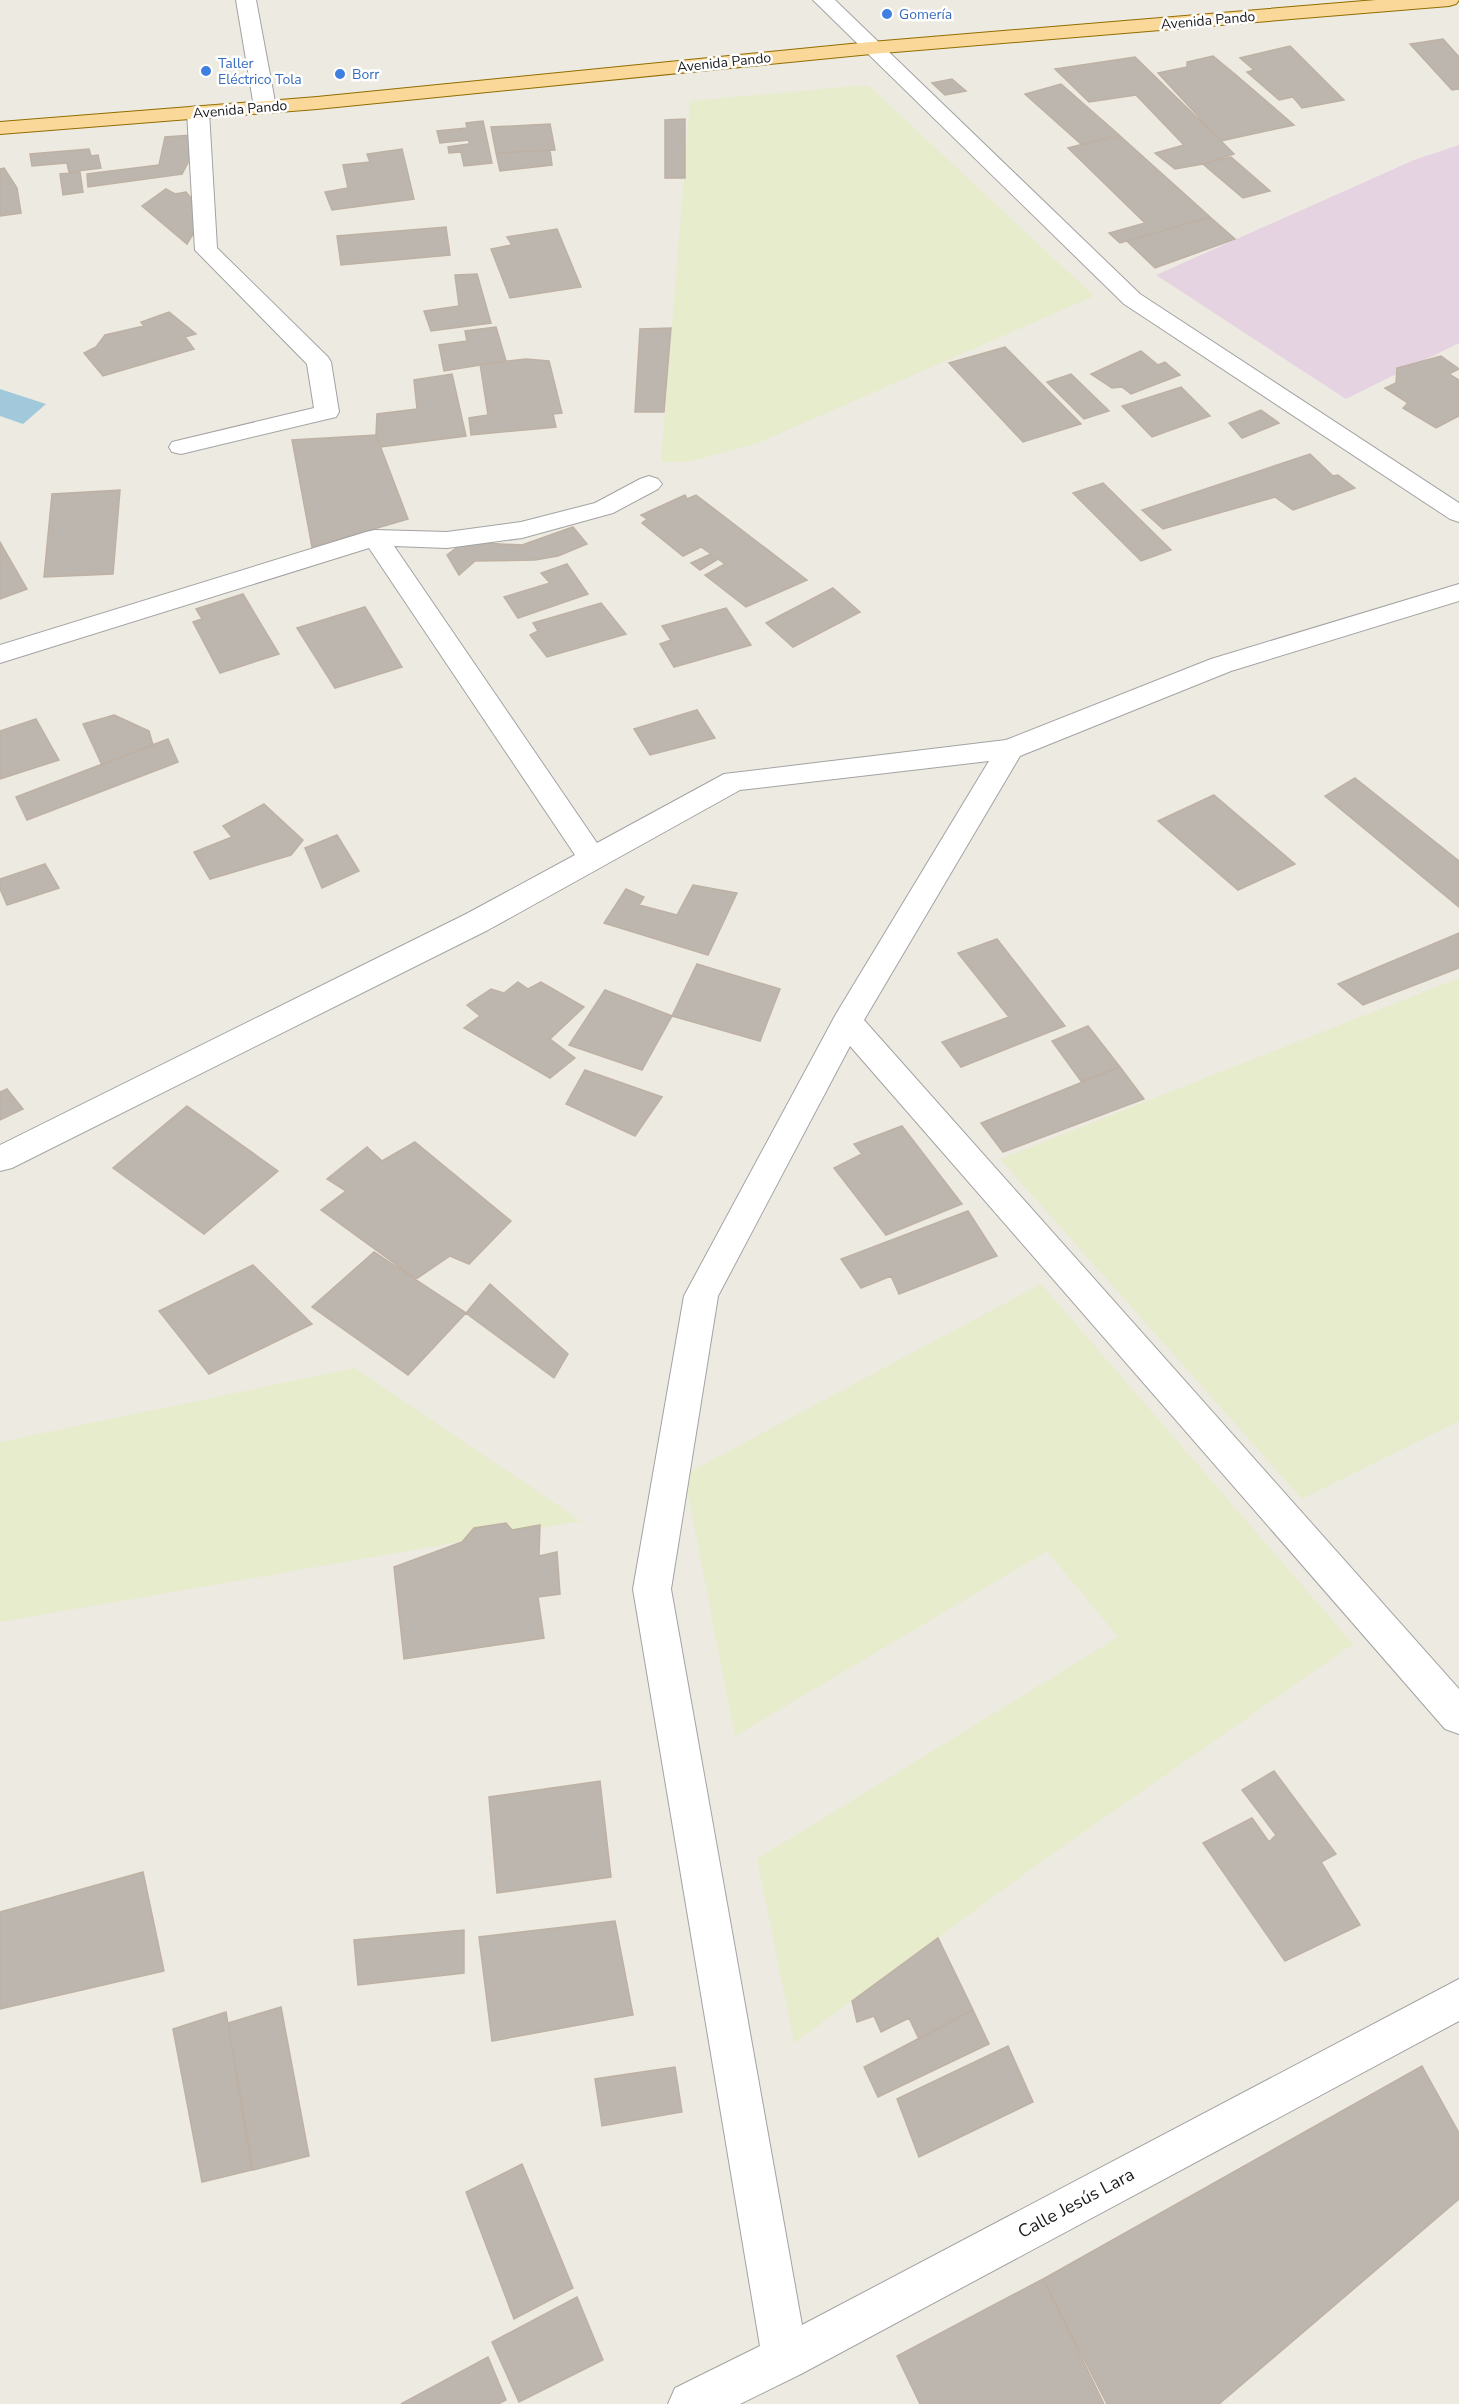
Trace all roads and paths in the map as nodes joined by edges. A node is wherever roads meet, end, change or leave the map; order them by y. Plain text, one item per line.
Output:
1 (246, 0) edge
2 (823, 0) edge
3 (1449, 0) edge
4 (871, 48) junction
5 (265, 107) junction
6 (198, 112) junction
7 (0, 128) edge
8 (181, 447) dead end
9 (649, 484) dead end
10 (1459, 514) edge
11 (375, 538) junction
12 (1459, 592) edge
13 (0, 654) edge
14 (1010, 749) junction
15 (592, 860) junction
16 (847, 1022) junction
17 (0, 1159) edge
18 (1459, 1717) edge
19 (1459, 1999) edge
20 (785, 2358) junction
21 (692, 2404) edge

1 - 5 street
2 - 4 street
3 - 4 main road, Avenida Pando
4 - 5 main road, Avenida Pando
4 - 10 street
5 - 6 main road, Avenida Pando
6 - 7 main road, Avenida Pando
6 - 8 street
9 - 11 street
11 - 13 street
11 - 15 street
12 - 14 street
14 - 15 street
14 - 16 street
15 - 17 street
16 - 18 street
16 - 20 street
19 - 20 street, Calle Jesús Lara
20 - 21 street, Calle Jesús Lara

